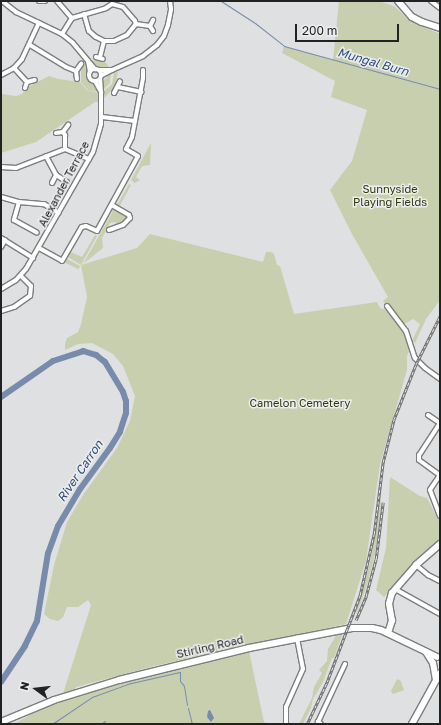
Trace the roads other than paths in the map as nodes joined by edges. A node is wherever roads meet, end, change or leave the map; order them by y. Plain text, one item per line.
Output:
1 (2, 1) edge
2 (39, 1) edge
3 (45, 1) edge
4 (57, 1) edge
5 (170, 1) edge
6 (398, 1) edge
7 (431, 1) edge
8 (403, 4) edge
9 (440, 8) edge
10 (84, 14) junction
11 (72, 18) junction
12 (153, 20) dead end
13 (39, 23) junction
14 (136, 24) junction
15 (150, 26) junction
16 (440, 28) edge
17 (153, 31) dead end
18 (62, 34) junction
19 (104, 41) junction
20 (30, 44) junction
21 (100, 57) dead end
22 (88, 61) junction
23 (81, 64) dead end
24 (14, 68) junction
25 (97, 69) junction
26 (112, 70) junction
27 (143, 70) dead end
28 (76, 71) junction
29 (90, 72) junction
30 (1, 75) edge
31 (101, 77) junction
32 (77, 79) dead end
33 (36, 80) dead end
34 (95, 81) junction
35 (120, 81) dead end
36 (27, 82) junction
37 (118, 87) junction
38 (25, 88) dead end
39 (101, 92) junction
40 (141, 92) junction
41 (114, 93) dead end
42 (102, 117) junction
43 (135, 121) junction
44 (68, 125) dead end
45 (63, 132) junction
46 (56, 133) dead end
47 (65, 149) junction
48 (46, 156) junction
49 (89, 159) junction
50 (1, 167) edge
51 (56, 175) junction
52 (67, 182) dead end
53 (52, 183) dead end
54 (1, 197) edge
55 (19, 202) junction
56 (112, 205) junction
57 (59, 212) junction
58 (111, 228) dead end
59 (37, 233) dead end
60 (3, 239) edge
61 (1, 246) edge
62 (39, 248) junction
63 (33, 258) junction
64 (21, 276) junction
65 (1, 289) edge
66 (387, 306) dead end
67 (1, 311) edge
68 (440, 379) edge
69 (428, 415) dead end
70 (440, 423) edge
71 (440, 475) edge
72 (440, 516) edge
73 (440, 544) edge
74 (416, 565) junction
75 (440, 581) edge
76 (395, 589) junction
77 (440, 614) edge
78 (388, 634) junction
79 (297, 638) junction
80 (437, 663) edge
81 (345, 664) dead end
82 (440, 673) edge
83 (436, 681) junction
84 (1, 722) edge
85 (286, 724) edge
86 (321, 724) edge
87 (412, 724) edge

1 - 13 street
2 - 3 street
4 - 11 street
5 - 26 street
6 - 8 main road
7 - 9 street
8 - 16 main road
10 - 11 street
10 - 14 street
10 - 19 street
11 - 18 street
12 - 15 street
13 - 18 street
13 - 20 street
14 - 15 street
14 - 19 street
15 - 17 street
18 - 22 street
19 - 21 street
20 - 24 street
20 - 28 street
22 - 25 street
22 - 29 street
23 - 28 street
24 - 30 street
24 - 36 street
25 - 26 street
25 - 29 street
25 - 31 street
26 - 31 street
27 - 40 street
28 - 32 street
29 - 34 street
31 - 34 street
31 - 39 street, Alexander Terrace
33 - 36 street
34 - 39 street
35 - 37 street
36 - 38 street
37 - 40 street
37 - 41 street
39 - 42 street, Alexander Terrace
40 - 43 street
42 - 43 street
42 - 49 street, Alexander Terrace
43 - 56 street
44 - 45 street
45 - 46 street
45 - 47 street
47 - 48 street
47 - 49 street
48 - 50 street
48 - 51 street
49 - 57 street, Alexander Terrace
51 - 52 street
51 - 53 street
54 - 55 street
55 - 57 street
55 - 59 street
56 - 58 street
56 - 62 street
57 - 62 street, Alexander Terrace
60 - 61 street
60 - 63 street
62 - 63 street, Alexander Terrace
63 - 64 street, Alexander Terrace
64 - 65 street
64 - 67 street
66 - 68 street
69 - 70 street
70 - 71 street
71 - 72 street
73 - 74 street
74 - 75 street
74 - 76 street
76 - 77 street
76 - 78 street
78 - 79 main road, Stirling Road
78 - 80 main road, Stirling Road
79 - 84 main road, Stirling Road
79 - 85 street
80 - 83 main road
81 - 86 street
82 - 83 main road
83 - 87 main road

